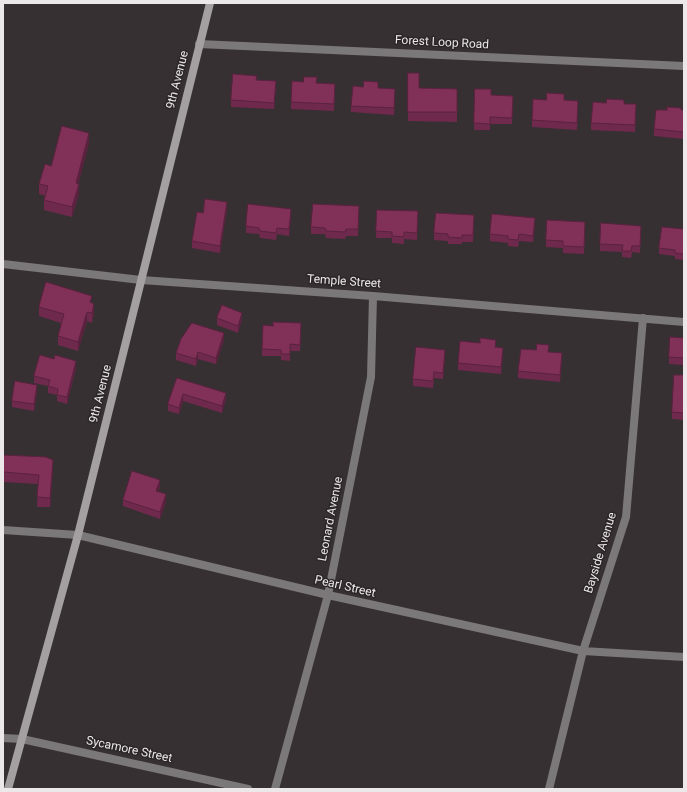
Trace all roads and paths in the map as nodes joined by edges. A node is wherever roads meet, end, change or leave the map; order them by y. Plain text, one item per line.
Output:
1 (210, 3) edge
2 (199, 44) junction
3 (684, 66) edge
4 (3, 264) edge
5 (141, 280) junction
6 (372, 296) junction
7 (643, 318) junction
8 (684, 322) edge
9 (3, 530) edge
10 (78, 535) junction
11 (328, 595) junction
12 (583, 651) junction
13 (684, 657) edge
14 (3, 738) edge
15 (22, 739) junction
16 (8, 789) edge
17 (248, 789) edge
18 (275, 789) edge
19 (549, 789) edge

1 - 2 street, 9th Avenue
2 - 3 street, Forest Loop Road
2 - 5 street, 9th Avenue
4 - 5 street, Temple Street
5 - 6 street, Temple Street
5 - 10 street, 9th Avenue
6 - 7 street, Temple Street
6 - 11 street, Leonard Avenue
7 - 8 street, Temple Street
7 - 12 street, Bayside Avenue
9 - 10 street, Pearl Street
10 - 11 street, Pearl Street
10 - 15 street, 9th Avenue
11 - 12 street, Pearl Street
11 - 18 street, Leonard Avenue
12 - 13 street, Pearl Street
12 - 19 street, Bayside Avenue
14 - 15 street, Sycamore Street
15 - 16 street, 9th Avenue
15 - 17 street, Sycamore Street

